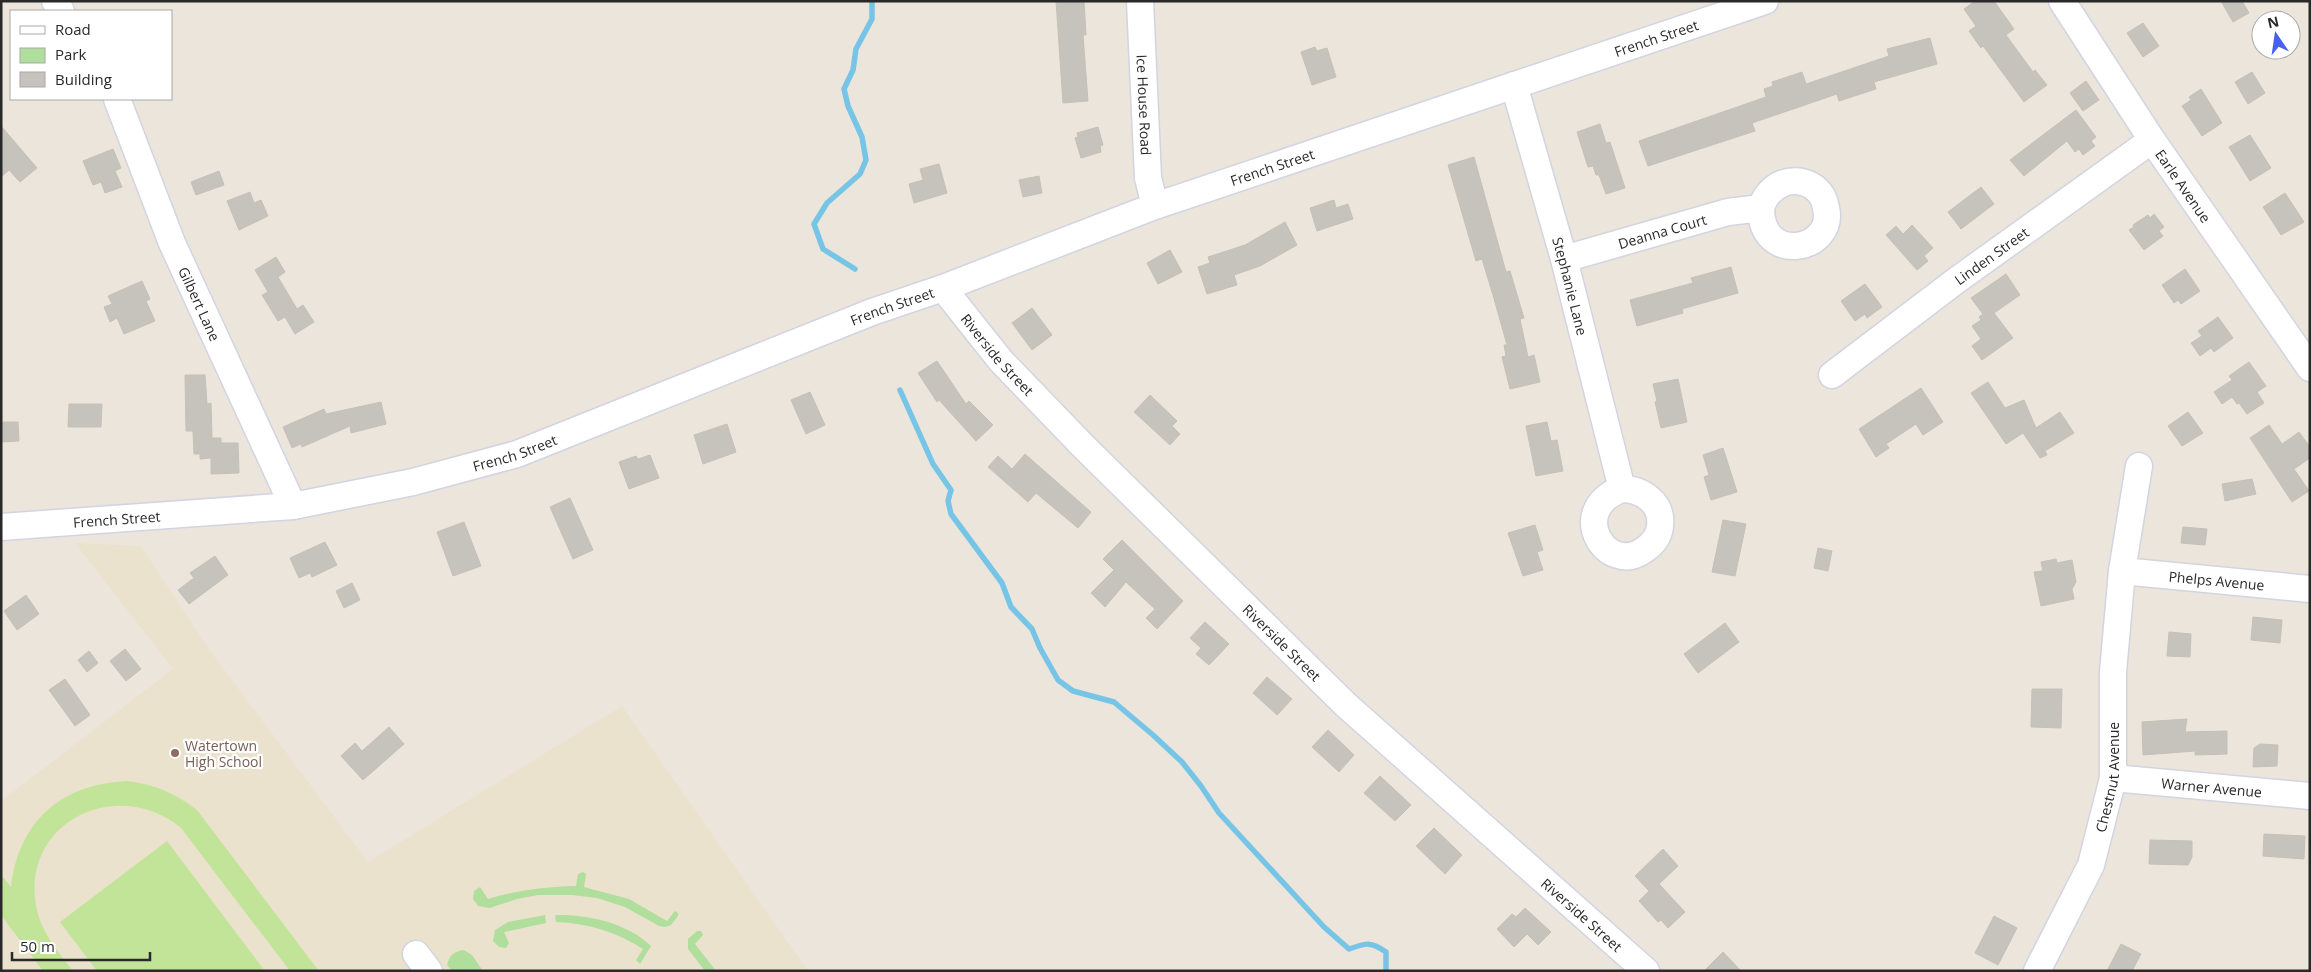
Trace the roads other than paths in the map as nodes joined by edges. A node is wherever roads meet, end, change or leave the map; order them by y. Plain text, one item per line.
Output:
1 (1140, 1) edge
2 (1765, 1) edge
3 (2062, 1) edge
4 (1514, 85) junction
5 (117, 100) edge
6 (2152, 140) junction
7 (1154, 206) junction
8 (1761, 208) dead end
9 (1564, 259) junction
10 (943, 288) junction
11 (2310, 368) edge
12 (1832, 375) dead end
13 (2139, 466) dead end
14 (1622, 489) dead end
15 (293, 506) junction
16 (1, 527) edge
17 (2122, 571) junction
18 (2310, 589) edge
19 (2113, 778) junction
20 (2310, 796) edge
21 (1635, 968) edge
22 (2037, 971) edge

1 - 7 street, Ice House Road
2 - 4 street, French Street
3 - 6 street, Earle Avenue
4 - 7 street, French Street
4 - 9 street, Stephanie Lane
5 - 15 street, Gilbert Lane
6 - 11 street, Earle Avenue
6 - 12 street, Linden Street
7 - 10 street, French Street
8 - 9 street, Deanna Court
9 - 14 street, Stephanie Lane
10 - 15 street, French Street
10 - 21 street, Riverside Street
13 - 17 street, Chestnut Avenue
15 - 16 street, French Street
17 - 18 street, Phelps Avenue
17 - 19 street, Chestnut Avenue
19 - 20 street, Warner Avenue
19 - 22 street, Chestnut Avenue

